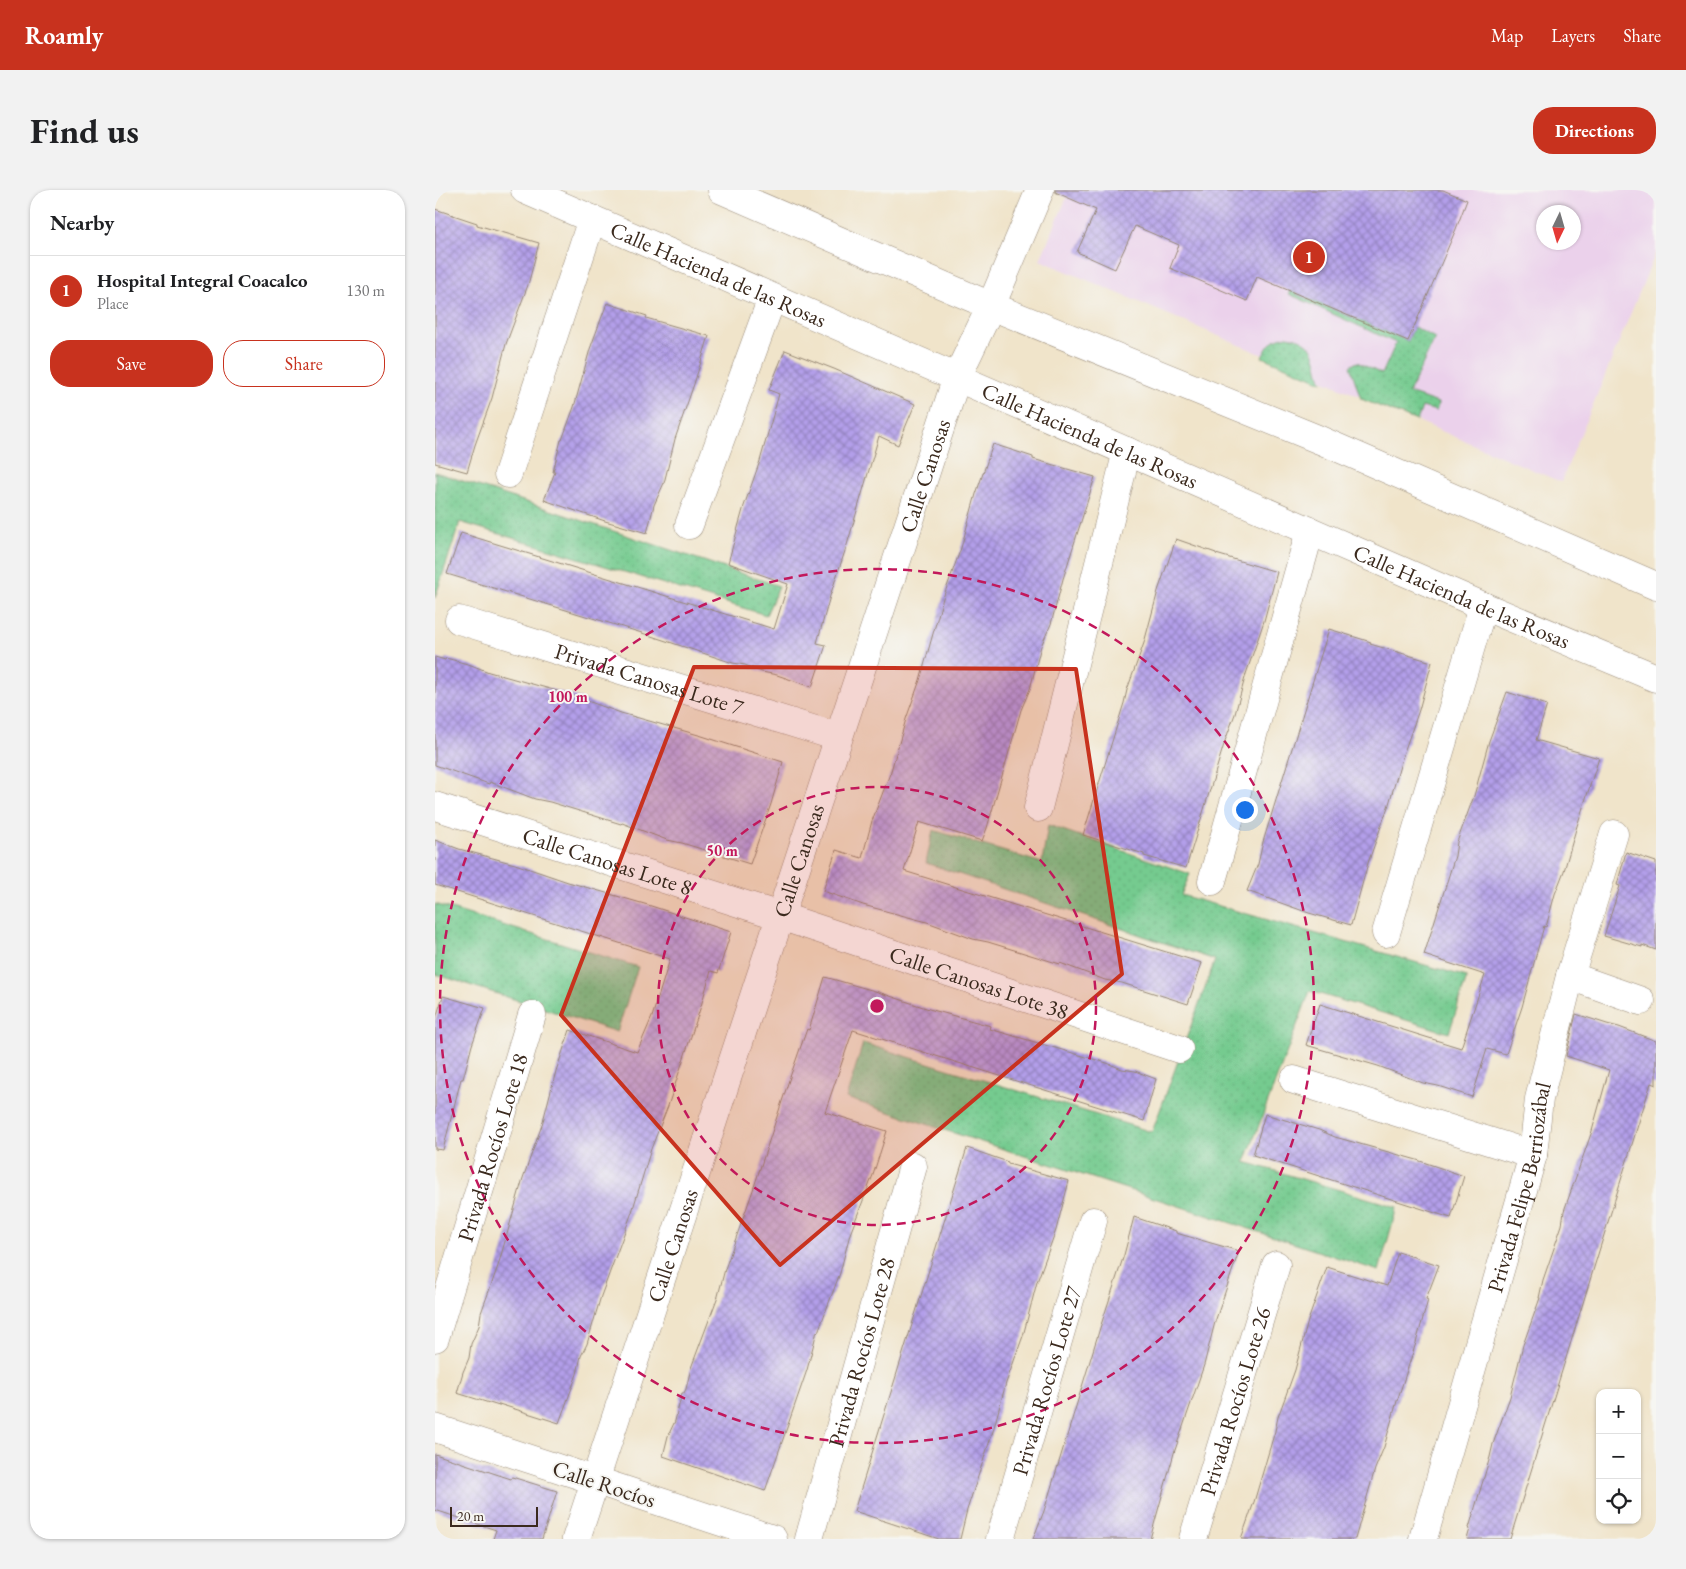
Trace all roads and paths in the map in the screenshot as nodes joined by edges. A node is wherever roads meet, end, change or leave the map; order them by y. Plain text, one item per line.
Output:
1 (525, 190) edge
2 (722, 190) edge
3 (1040, 190) edge
4 (592, 219) junction
5 (772, 298) junction
6 (991, 306) junction
7 (957, 377) junction
8 (1127, 451) junction
9 (508, 474) dead end
10 (689, 525) dead end
11 (1310, 531) junction
12 (1656, 586) edge
13 (1483, 606) junction
14 (459, 620) dead end
15 (1656, 678) edge
16 (838, 737) junction
17 (435, 806) edge
18 (1038, 808) dead end
19 (1614, 834) dead end
20 (1213, 881) dead end
21 (780, 916) junction
22 (1386, 933) dead end
23 (1570, 976) junction
24 (1641, 1001) dead end
25 (532, 1016) dead end
26 (1179, 1049) dead end
27 (1293, 1080) dead end
28 (1533, 1156) junction
29 (913, 1166) dead end
30 (1093, 1221) dead end
31 (1276, 1265) dead end
32 (435, 1338) edge
33 (435, 1428) edge
34 (594, 1480) junction
35 (576, 1539) edge
36 (773, 1539) edge
37 (809, 1539) edge
38 (999, 1539) edge
39 (1193, 1539) edge
40 (1423, 1539) edge

1 - 4 street, Calle Hacienda de las Rosas
2 - 6 street
3 - 6 street, Calle Canosas
4 - 5 street, Calle Hacienda de las Rosas
4 - 9 street
5 - 7 street, Calle Hacienda de las Rosas
5 - 10 street
6 - 7 street, Calle Canosas
6 - 12 street
7 - 8 street, Calle Hacienda de las Rosas
7 - 16 street, Calle Canosas
8 - 11 street, Calle Hacienda de las Rosas
8 - 18 street
11 - 13 street, Calle Hacienda de las Rosas
11 - 20 street
13 - 15 street, Calle Hacienda de las Rosas
13 - 22 street
14 - 16 street, Privada Canosas Lote 7
16 - 21 street, Calle Canosas
17 - 21 street, Calle Canosas Lote 8
19 - 23 street, Privada Felipe Berriozábal
21 - 26 street, Calle Canosas Lote 38
21 - 34 street, Calle Canosas
23 - 24 street
23 - 28 street, Privada Felipe Berriozábal
25 - 32 street, Privada Rocíos Lote 18
27 - 28 street
28 - 40 street, Privada Felipe Berriozábal
29 - 37 street, Privada Rocíos Lote 28
30 - 38 street, Privada Rocíos Lote 27
31 - 39 street, Privada Rocíos Lote 26
33 - 34 street, Calle Rocíos
34 - 35 street, Calle Canosas
34 - 36 street, Calle Rocíos

